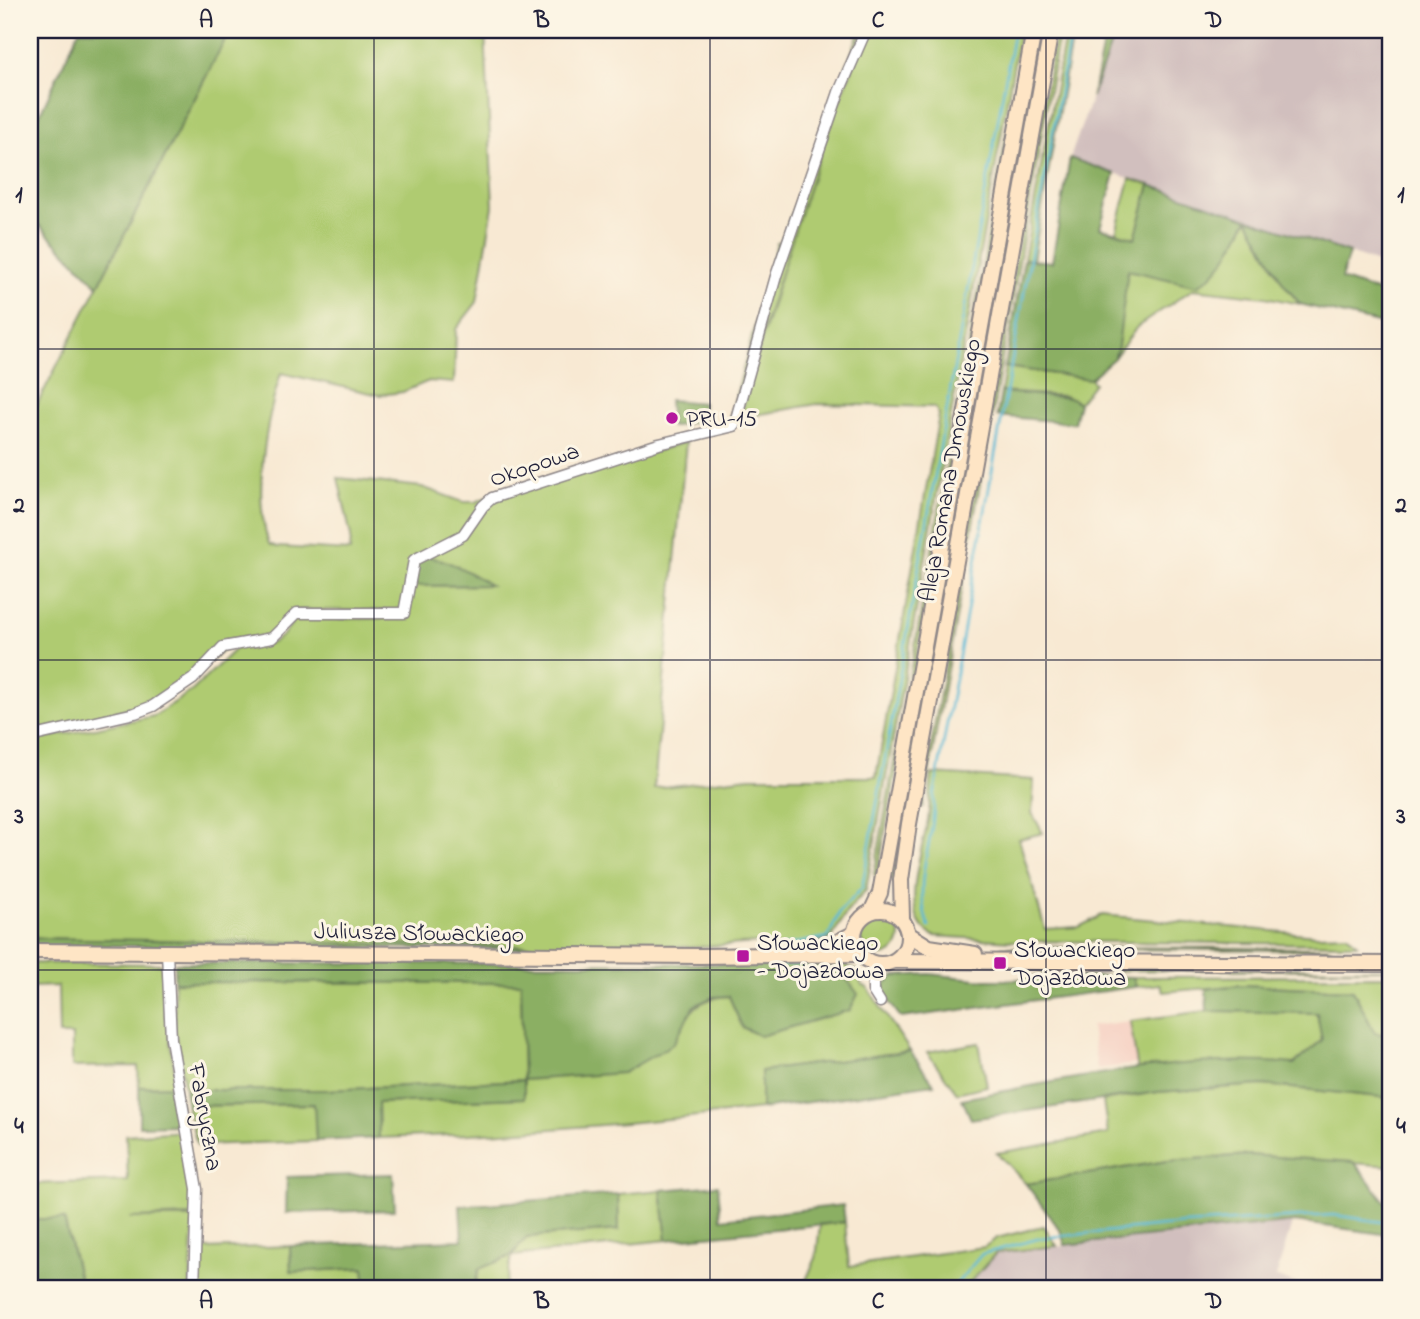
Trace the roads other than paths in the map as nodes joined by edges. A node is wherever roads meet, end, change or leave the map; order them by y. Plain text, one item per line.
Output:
1 (866, 30) edge
2 (1034, 30) edge
3 (1051, 30) edge
4 (30, 737) edge
5 (872, 911) junction
6 (902, 918) junction
7 (853, 934) junction
8 (908, 934) junction
9 (30, 951) edge
10 (167, 952) junction
11 (859, 954) junction
12 (808, 955) junction
13 (1390, 955) edge
14 (895, 961) junction
15 (873, 963) junction
16 (1390, 964) edge
17 (880, 1002) dead end
18 (194, 1289) edge

1 - 4 street, Okopowa
2 - 5 main road, Aleja Romana Dmowskiego
3 - 6 main road, Aleja Romana Dmowskiego
5 - 6 main road
5 - 7 main road
6 - 8 main road
7 - 11 main road
7 - 12 main road, Juliusza Słowackiego
8 - 13 main road
8 - 14 main road
9 - 10 main road, Juliusza Słowackiego
10 - 12 main road, Juliusza Słowackiego
10 - 18 street, Fabryczna
11 - 12 main road, Juliusza Słowackiego
11 - 15 main road
14 - 15 main road
14 - 16 main road
15 - 17 street

